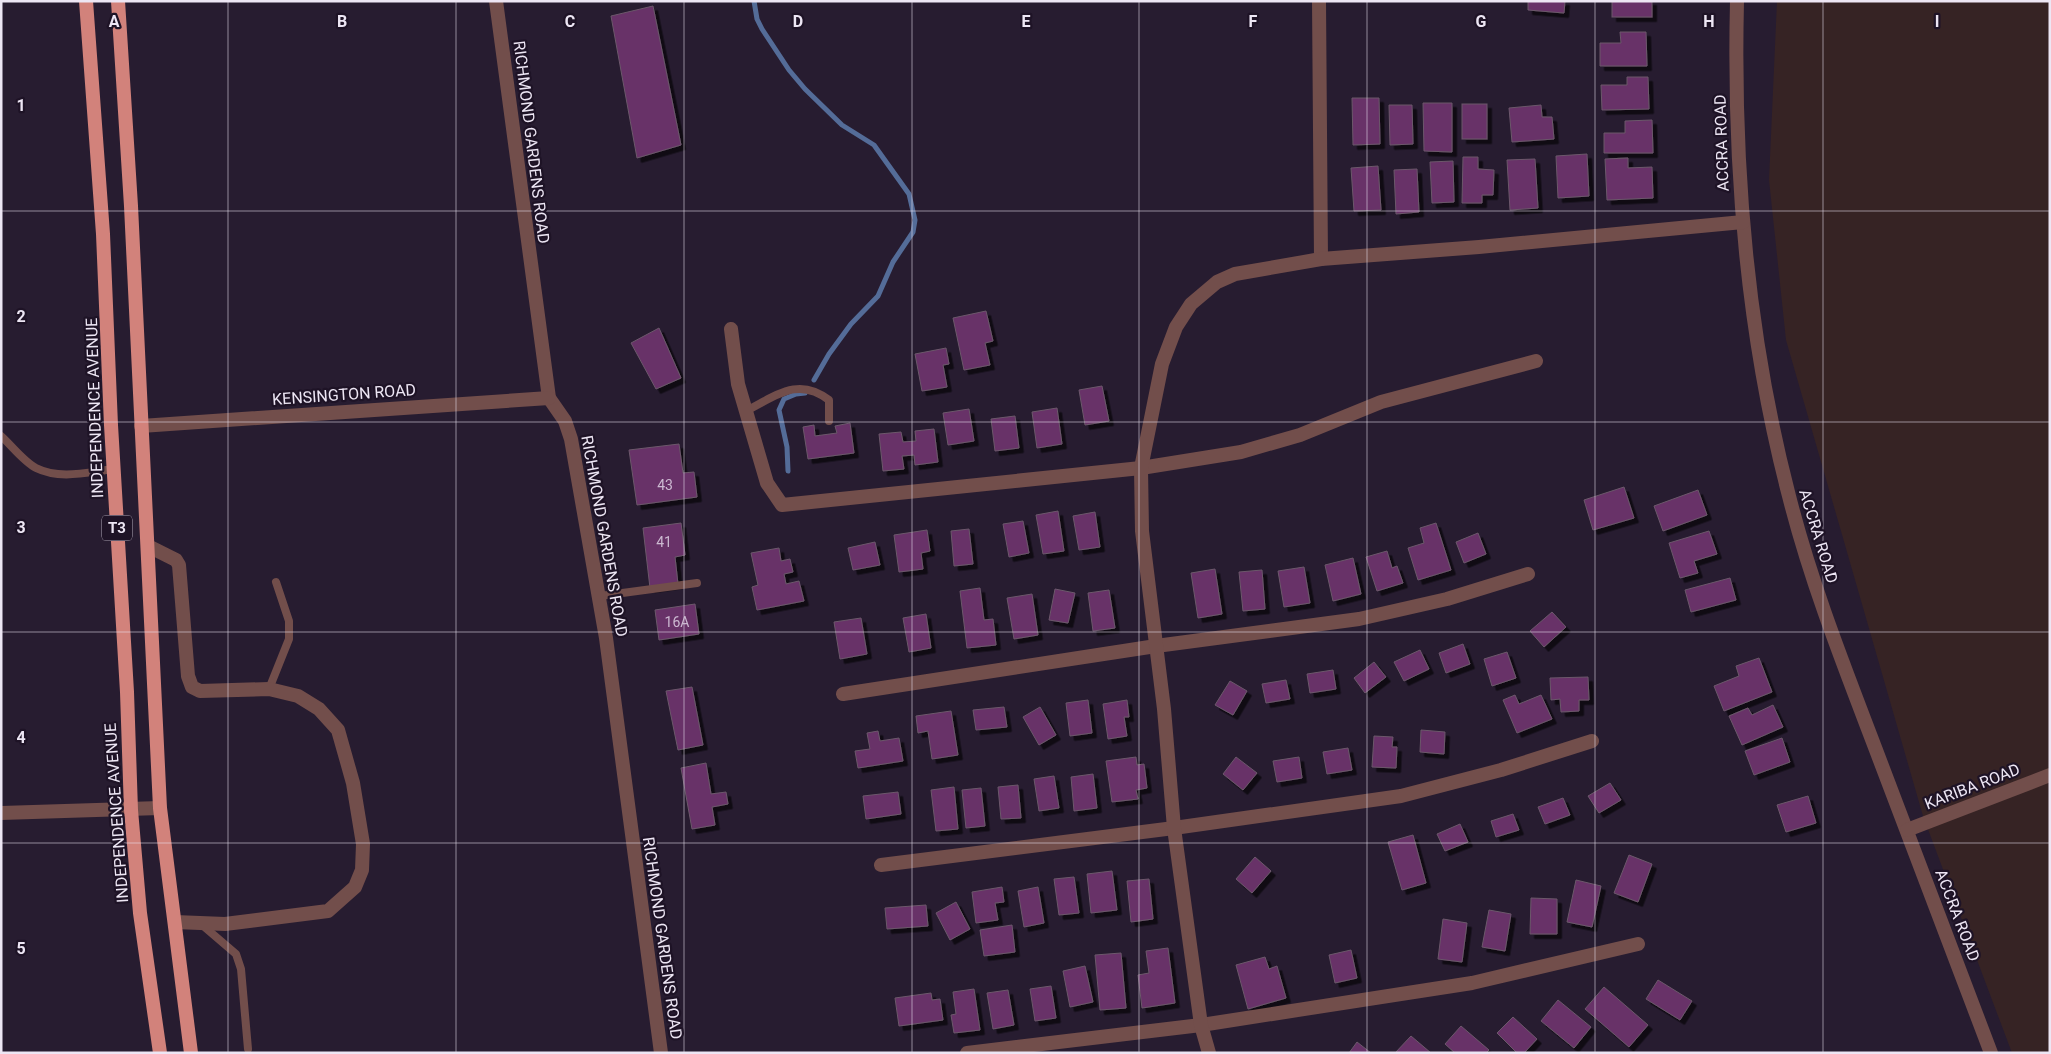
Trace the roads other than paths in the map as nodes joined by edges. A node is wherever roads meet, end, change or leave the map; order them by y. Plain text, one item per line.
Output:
1 (86, 1) edge
2 (118, 1) edge
3 (496, 1) edge
4 (1319, 1) edge
5 (1738, 1) edge
6 (1743, 222) junction
7 (1321, 259) junction
8 (731, 329) dead end
9 (1536, 361) dead end
10 (549, 398) junction
11 (746, 411) junction
12 (830, 421) dead end
13 (140, 426) junction
14 (1, 436) edge
15 (1141, 468) junction
16 (114, 469) junction
17 (148, 546) junction
18 (1528, 574) dead end
19 (276, 582) dead end
20 (697, 583) dead end
21 (600, 596) junction
22 (1156, 646) junction
23 (269, 689) junction
24 (843, 694) dead end
25 (1592, 741) dead end
26 (2050, 775) edge
27 (160, 808) junction
28 (131, 810) junction
29 (1, 813) edge
30 (1174, 828) junction
31 (1906, 830) junction
32 (881, 865) dead end
33 (175, 922) junction
34 (201, 924) junction
35 (1638, 944) dead end
36 (1201, 1025) junction
37 (248, 1049) dead end
38 (160, 1053) edge
39 (191, 1053) edge
40 (661, 1053) edge
41 (967, 1053) edge
42 (1209, 1053) edge
43 (1991, 1053) edge

1 - 16 highway, INDEPENDENCE AVENUE / T3
2 - 13 highway, T3
3 - 10 street, RICHMOND GARDENS ROAD
4 - 7 street
5 - 6 street, ACCRA ROAD
6 - 7 street
6 - 31 street, ACCRA ROAD
7 - 15 street
8 - 11 street
9 - 15 street
10 - 13 street, KENSINGTON ROAD
10 - 21 street, RICHMOND GARDENS ROAD
11 - 12 lane
11 - 15 street
13 - 17 highway, T3
14 - 16 lane
15 - 22 street
16 - 28 highway, INDEPENDENCE AVENUE / T3
17 - 23 street
17 - 27 highway, T3
18 - 22 street
19 - 23 lane
20 - 21 lane
21 - 40 street, RICHMOND GARDENS ROAD
22 - 24 street
22 - 30 street
23 - 34 street
25 - 30 street
26 - 31 street, KARIBA ROAD
27 - 28 street
27 - 33 highway, T3
28 - 29 street
28 - 38 highway, INDEPENDENCE AVENUE / T3
30 - 32 street
30 - 36 street
31 - 43 street, ACCRA ROAD
33 - 34 street
33 - 39 highway, T3
34 - 37 lane
35 - 36 street
36 - 41 street
36 - 42 street

